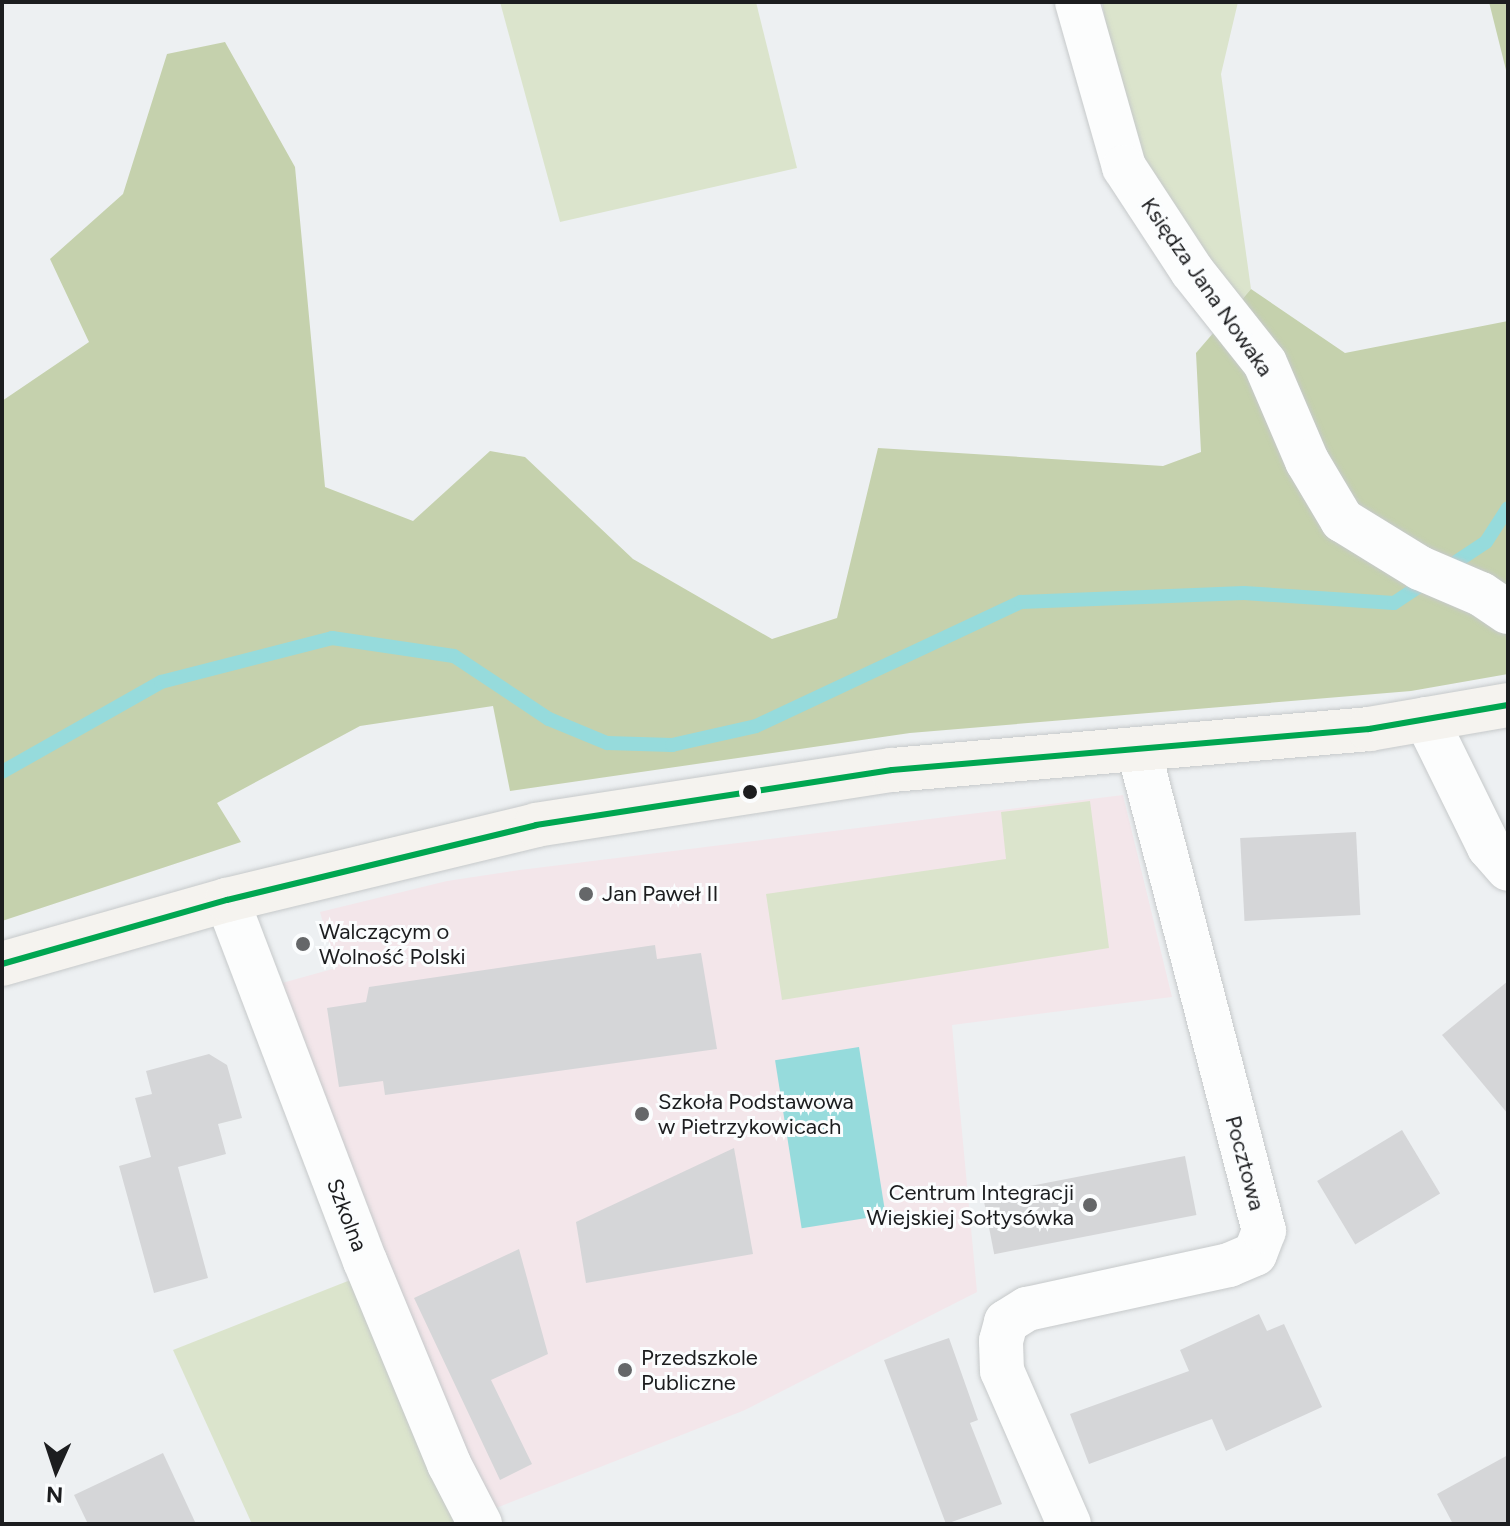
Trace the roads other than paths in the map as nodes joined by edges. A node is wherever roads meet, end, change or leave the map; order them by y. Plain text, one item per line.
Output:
1 (1077, 2) edge
2 (1508, 612) edge
3 (1508, 705) edge
4 (1426, 719) junction
5 (1138, 749) junction
6 (1508, 869) edge
7 (227, 900) junction
8 (2, 964) edge
9 (480, 1524) edge
10 (1069, 1524) edge

1 - 2 street, Księdza Jana Nowaka
3 - 4 street
4 - 5 street
4 - 6 street
5 - 7 street
5 - 10 street, Pocztowa
7 - 8 street
7 - 9 street, Szkolna

